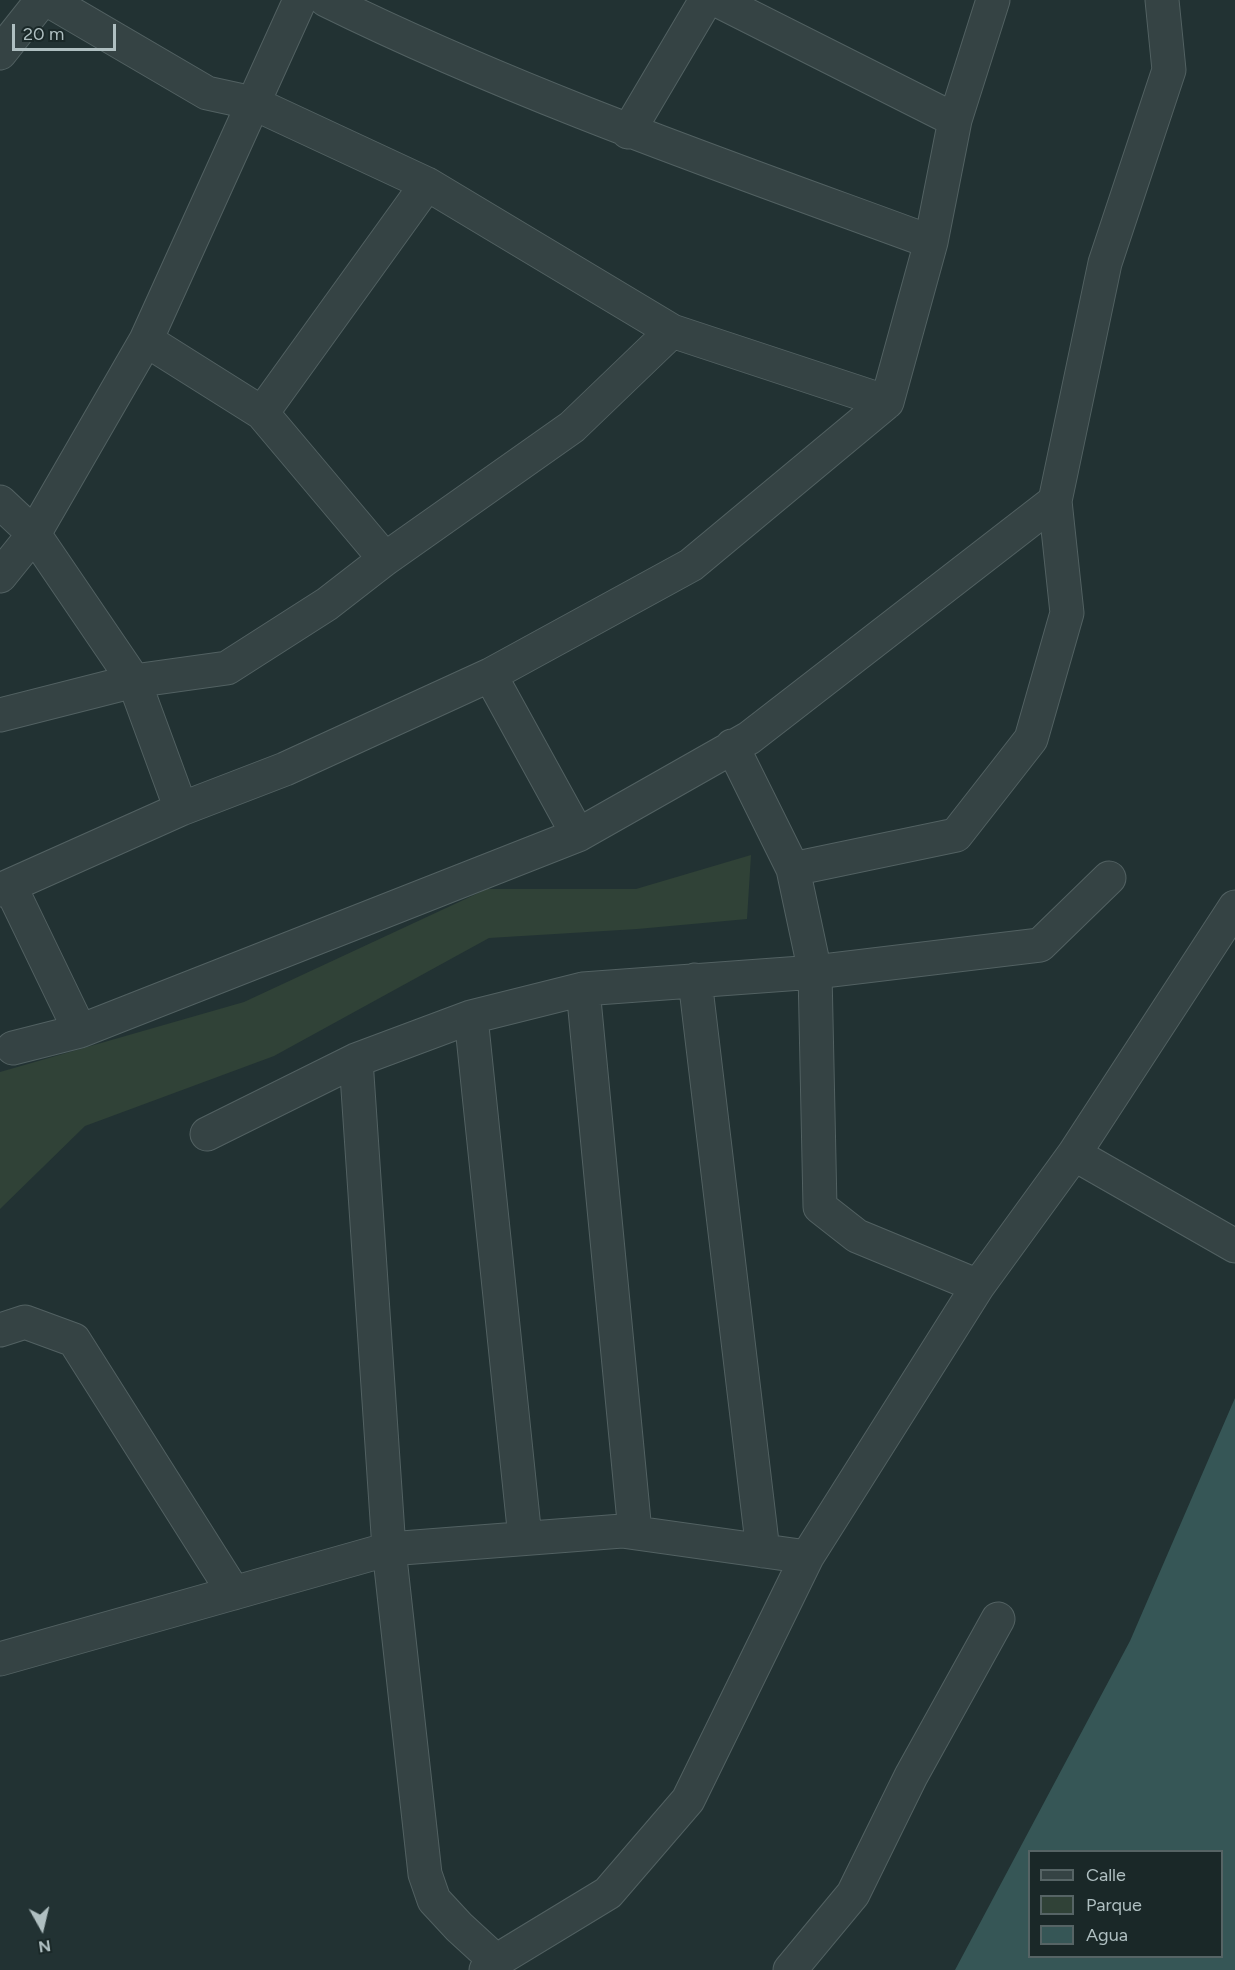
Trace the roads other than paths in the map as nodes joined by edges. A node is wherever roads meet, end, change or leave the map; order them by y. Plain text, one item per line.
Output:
1 (42, 0) edge
2 (48, 0) edge
3 (300, 0) edge
4 (326, 0) edge
5 (706, 0) edge
6 (717, 0) edge
7 (993, 0) edge
8 (1161, 0) edge
9 (0, 53) edge
10 (253, 103) junction
11 (955, 120) junction
12 (628, 132) junction
13 (427, 184) junction
14 (931, 242) junction
15 (672, 331) junction
16 (146, 340) junction
17 (887, 402) junction
18 (262, 413) junction
19 (1055, 501) junction
20 (0, 502) edge
21 (34, 534) junction
22 (385, 559) junction
23 (0, 576) edge
24 (490, 675) junction
25 (134, 681) junction
26 (0, 715) edge
27 (732, 746) junction
28 (181, 809) junction
29 (578, 835) junction
30 (793, 869) junction
31 (1109, 878) dead end
32 (5, 888) edge
33 (1235, 907) edge
34 (814, 972) junction
35 (695, 980) junction
36 (583, 989) junction
37 (471, 1017) junction
38 (80, 1031) junction
39 (13, 1048) dead end
40 (356, 1060) junction
41 (207, 1134) dead end
42 (1074, 1154) junction
43 (1234, 1246) edge
44 (978, 1286) junction
45 (0, 1330) edge
46 (635, 1532) junction
47 (525, 1538) junction
48 (389, 1549) junction
49 (764, 1551) junction
50 (807, 1557) junction
51 (234, 1593) junction
52 (998, 1619) dead end
53 (0, 1659) edge
54 (491, 1965) edge
55 (790, 1970) edge

1 - 9 street
2 - 10 street
3 - 10 street
4 - 12 street
5 - 12 street
6 - 11 street
7 - 11 street
8 - 19 street
10 - 13 street
10 - 16 street
11 - 14 street
12 - 14 street
13 - 15 street
13 - 18 street
14 - 17 street
15 - 17 street
15 - 22 street
16 - 18 street
16 - 21 street
17 - 24 street
18 - 22 street
19 - 27 street
19 - 30 street
20 - 21 street
21 - 23 street
21 - 25 street
22 - 25 street
24 - 28 street
24 - 29 street
25 - 26 street
25 - 28 street
27 - 29 street
27 - 30 street
28 - 32 street
29 - 38 street
30 - 34 street
31 - 34 street
32 - 38 street
33 - 42 street
34 - 35 street
34 - 44 street
35 - 36 street
35 - 49 street
36 - 37 street
36 - 46 street
37 - 40 street
37 - 47 street
38 - 39 street
40 - 41 street
40 - 48 street
42 - 43 street
42 - 44 street
44 - 50 street
45 - 51 street
46 - 47 street
46 - 49 street
47 - 48 street
48 - 51 street
48 - 54 street
49 - 50 street
50 - 54 street
51 - 53 street
52 - 55 street

